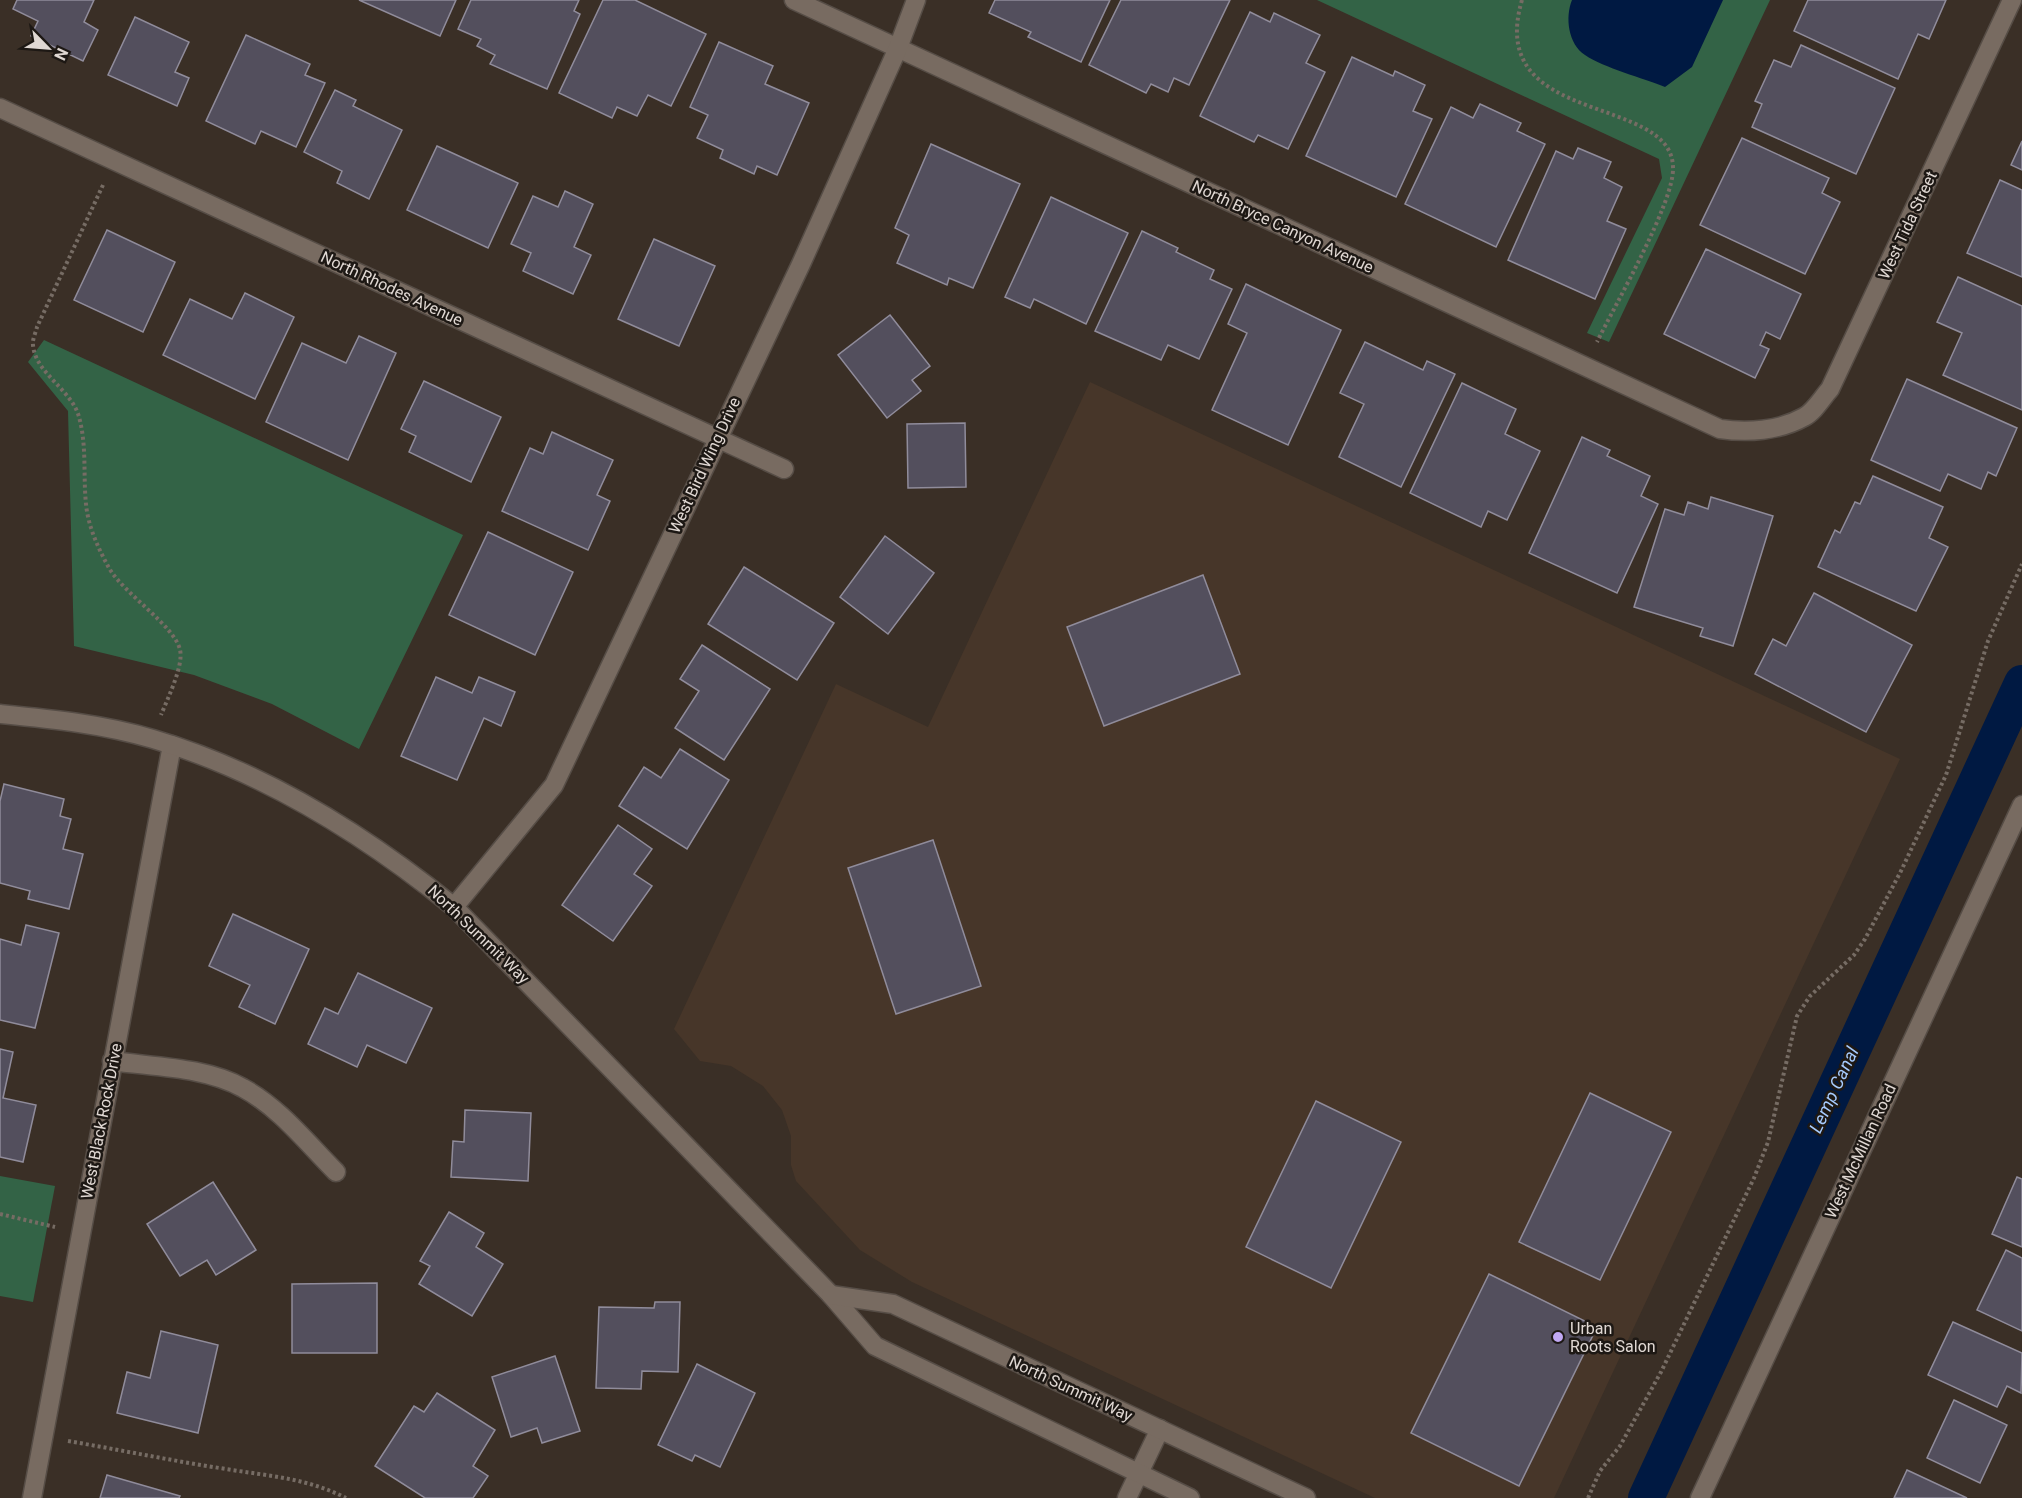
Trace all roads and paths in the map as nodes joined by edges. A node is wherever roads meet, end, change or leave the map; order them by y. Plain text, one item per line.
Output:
1 (794, 0) edge
2 (916, 0) edge
3 (1522, 0) edge
4 (2012, 0) edge
5 (898, 48) junction
6 (0, 108) edge
7 (115, 160) junction
8 (1585, 366) junction
9 (1776, 427) joint
10 (716, 438) junction
11 (784, 469) dead end
12 (2022, 564) edge
13 (0, 714) edge
14 (152, 738) junction
15 (172, 745) junction
16 (2022, 806) edge
17 (454, 907) junction
18 (112, 1060) junction
19 (336, 1172) dead end
20 (0, 1214) edge
21 (80, 1233) junction
22 (831, 1294) junction
23 (1160, 1429) junction
24 (43, 1436) junction
25 (1138, 1473) junction
26 (32, 1498) edge
27 (346, 1498) edge
28 (1127, 1498) edge
29 (1190, 1498) edge
30 (1306, 1498) edge
31 (1588, 1498) edge
32 (1700, 1498) edge

1 - 5 street, North Bryce Canyon Avenue
2 - 5 street, West Bird Wing Drive
3 - 8 path
4 - 9 street, West Tida Street
5 - 8 street, North Bryce Canyon Avenue
5 - 10 street, West Bird Wing Drive
6 - 7 street, North Rhodes Avenue
7 - 10 street, North Rhodes Avenue
7 - 14 path
8 - 9 street, North Bryce Canyon Avenue
10 - 11 street, North Rhodes Avenue
10 - 17 street, West Bird Wing Drive
12 - 31 path
13 - 14 street, North Summit Way
14 - 15 street, North Summit Way
15 - 17 street, North Summit Way
15 - 18 street, West Black Rock Drive
16 - 32 street, West McMillan Road
17 - 22 street, North Summit Way
18 - 19 street
18 - 21 street, West Black Rock Drive
20 - 21 path
21 - 24 street, West Black Rock Drive
22 - 23 street, North Summit Way
22 - 25 street, North Summit Way
23 - 25 street
23 - 30 street, North Summit Way
24 - 26 street, West Black Rock Drive
24 - 27 path
25 - 28 street
25 - 29 street, North Summit Way

